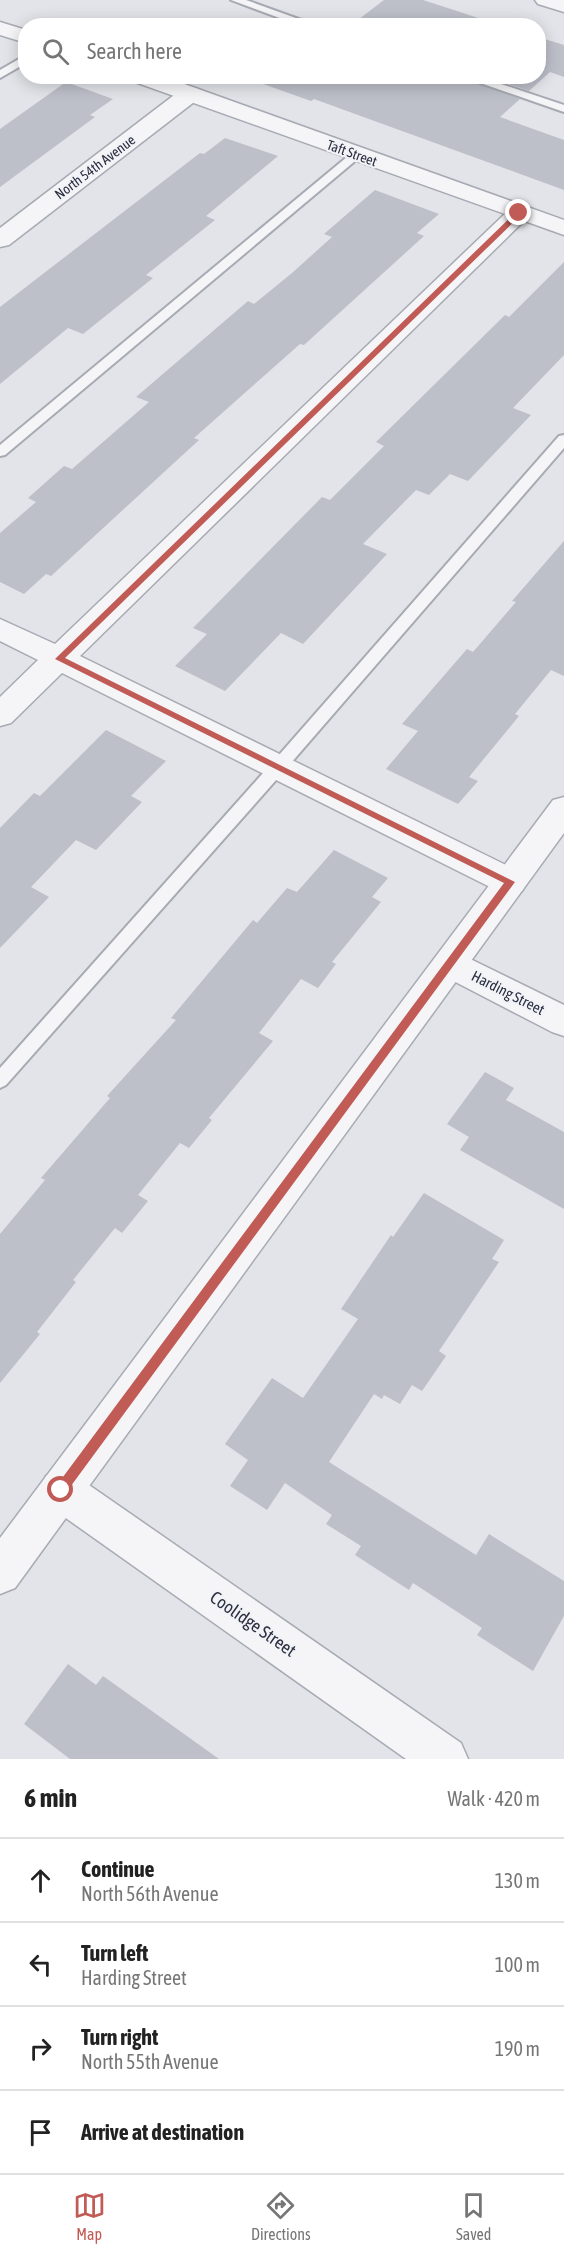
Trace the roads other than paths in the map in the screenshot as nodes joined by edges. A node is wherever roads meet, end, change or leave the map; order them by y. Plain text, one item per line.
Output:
1 (236, 0) edge
2 (545, 0) edge
3 (564, 6) edge
4 (289, 18) edge
5 (0, 28) edge
6 (18, 34) edge
7 (18, 63) edge
8 (0, 75) edge
9 (162, 84) edge
10 (489, 84) edge
11 (190, 94) junction
12 (564, 109) edge
13 (357, 154) junction
14 (519, 213) junction
15 (564, 228) edge
16 (0, 240) edge
17 (564, 439) edge
18 (0, 452) edge
19 (0, 629) edge
20 (59, 659) junction
21 (0, 715) edge
22 (278, 767) junction
23 (564, 809) edge
24 (510, 882) junction
25 (452, 964) junction
26 (564, 1022) edge
27 (0, 1080) edge
28 (61, 1490) junction
29 (6, 1554) edge
30 (445, 1759) edge

1 - 4 lane
2 - 3 street
5 - 6 street
7 - 8 lane
9 - 11 street, Taft Street
10 - 12 lane
11 - 13 street, Taft Street
11 - 16 street, North 54th Avenue
13 - 14 street, Taft Street
13 - 18 lane
14 - 15 street, Taft Street
14 - 20 street
17 - 22 lane
19 - 20 street
20 - 21 street
20 - 22 street
22 - 24 street
22 - 27 lane
23 - 24 street
24 - 25 street
25 - 26 street, Harding Street
25 - 28 street
28 - 29 street
28 - 30 street, Coolidge Street

